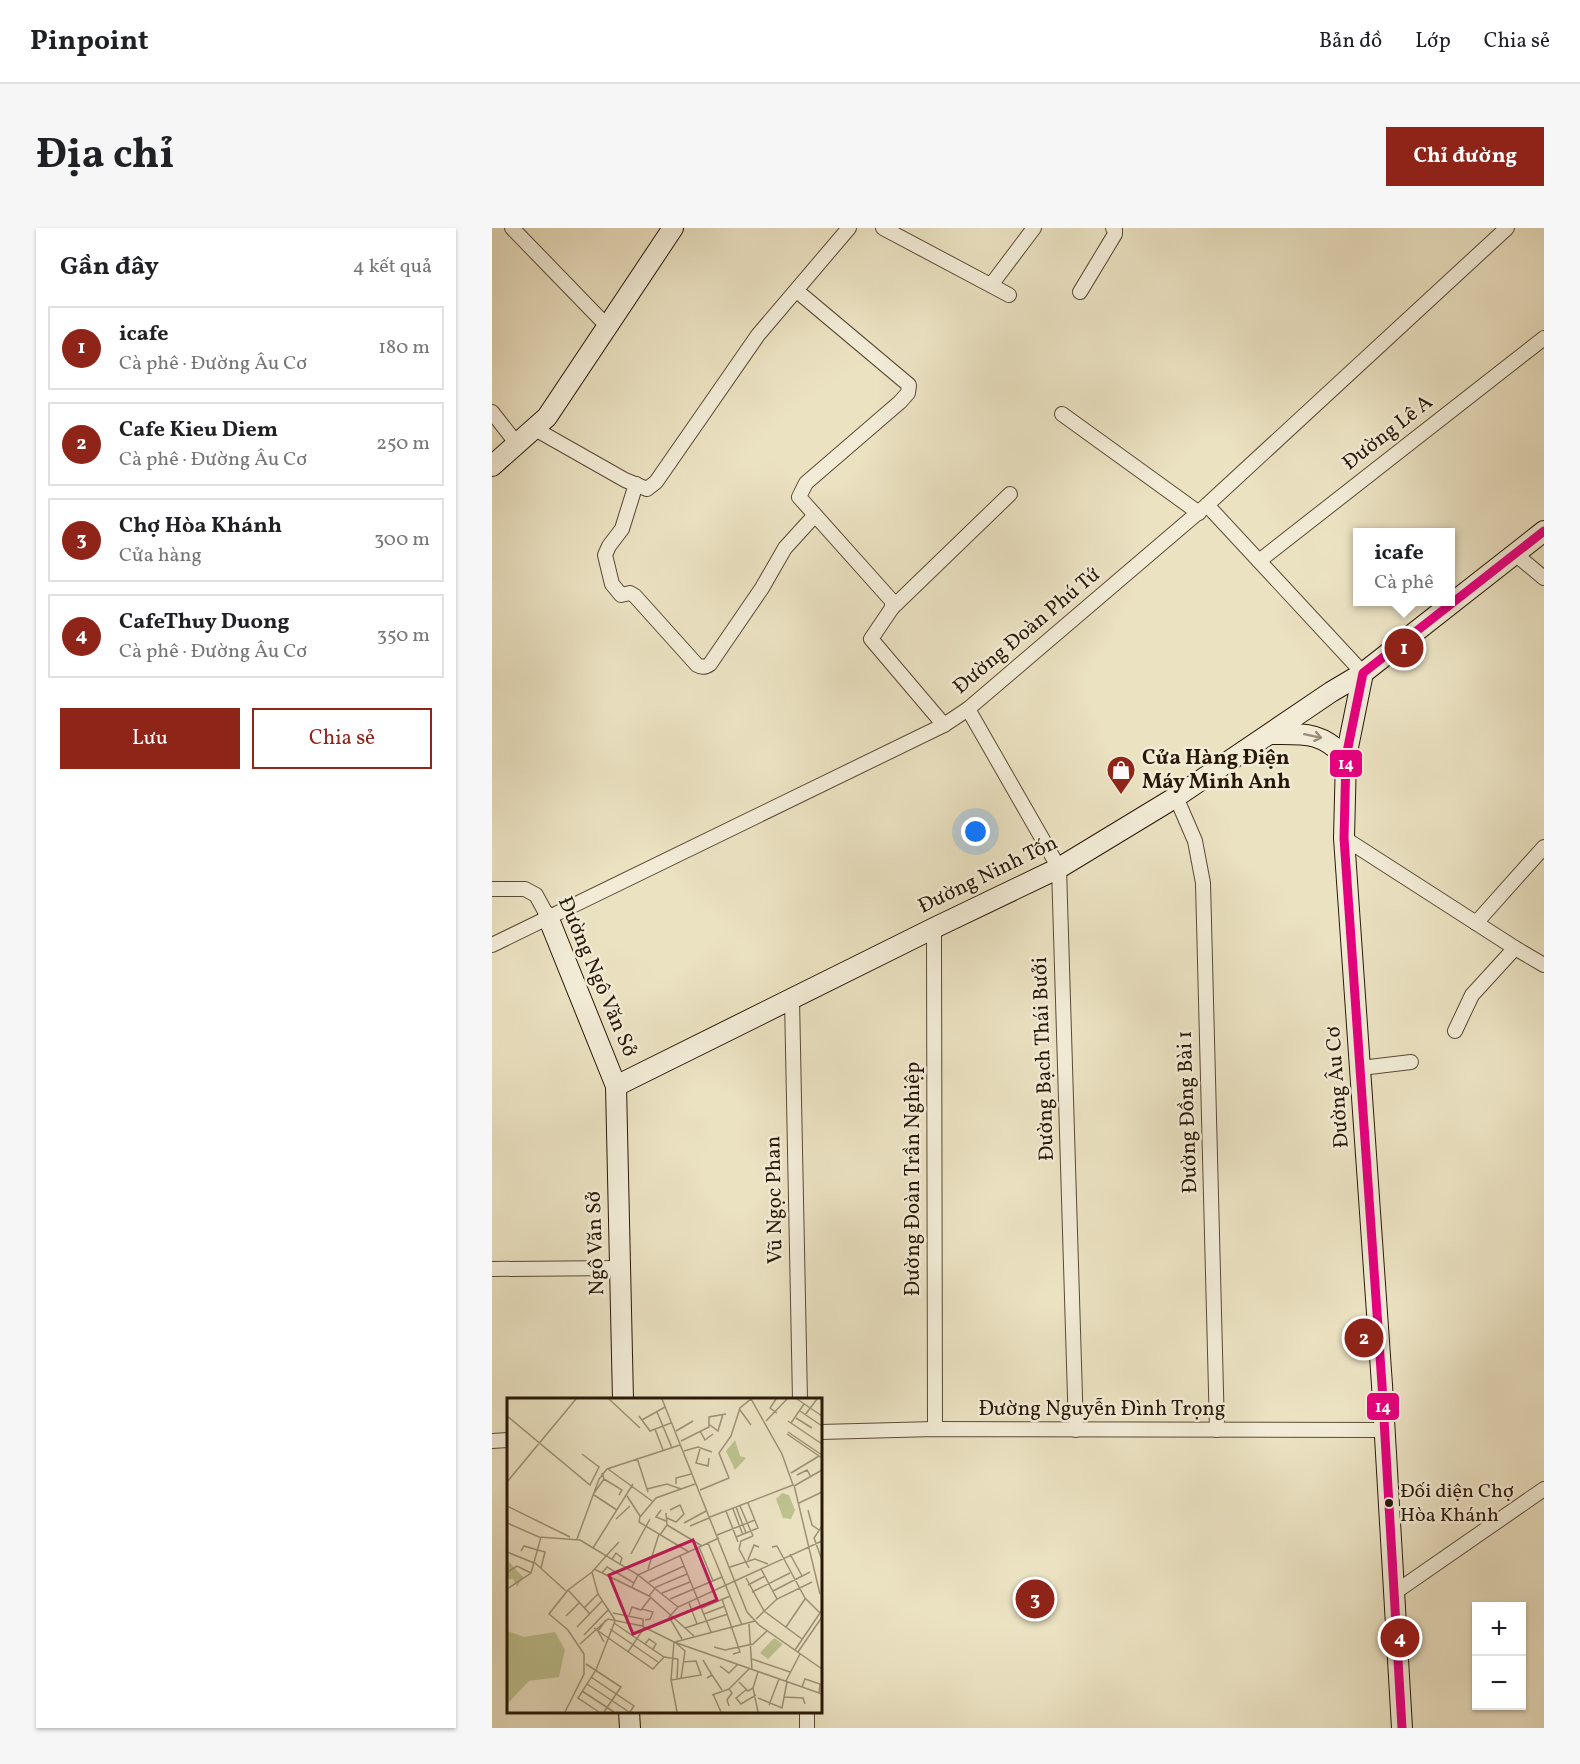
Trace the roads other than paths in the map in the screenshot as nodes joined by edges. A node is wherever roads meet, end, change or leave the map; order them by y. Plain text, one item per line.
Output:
1 (512, 228) edge
2 (673, 228) edge
3 (849, 228) edge
4 (883, 228) edge
5 (1034, 228) edge
6 (1113, 228) edge
7 (1507, 228) edge
8 (991, 285) junction
9 (797, 291) junction
10 (1080, 292) dead end
11 (1009, 295) dead end
12 (607, 326) junction
13 (1544, 338) edge
14 (492, 412) edge
15 (1062, 414) dead end
16 (535, 429) junction
17 (517, 444) junction
18 (492, 466) edge
19 (636, 484) junction
20 (1010, 494) dead end
21 (1203, 509) junction
22 (815, 515) junction
23 (1544, 531) edge
24 (1515, 554) junction
25 (1258, 561) junction
26 (1544, 578) edge
27 (1455, 601) edge
28 (1449, 606) edge
29 (892, 608) junction
30 (1363, 673) junction
31 (968, 710) junction
32 (944, 725) junction
33 (1272, 734) junction
34 (1347, 757) junction
35 (1176, 797) junction
36 (1344, 838) junction
37 (1544, 847) edge
38 (1059, 868) junction
39 (492, 889) edge
40 (548, 917) junction
41 (1476, 922) junction
42 (934, 928) junction
43 (492, 945) edge
44 (1515, 948) junction
45 (1544, 965) edge
46 (792, 999) junction
47 (1455, 1031) dead end
48 (1412, 1062) dead end
49 (1361, 1068) junction
50 (616, 1086) junction
51 (621, 1268) junction
52 (492, 1269) edge
53 (623, 1398) edge
54 (800, 1398) edge
55 (935, 1429) junction
56 (1217, 1430) junction
57 (1384, 1430) junction
58 (1076, 1431) junction
59 (822, 1432) edge
60 (507, 1440) edge
61 (492, 1441) edge
62 (1544, 1489) edge
63 (1394, 1593) junction
64 (629, 1713) edge
65 (630, 1728) edge
66 (1402, 1728) edge

1 - 12 street
2 - 12 street
3 - 9 street
4 - 8 street
5 - 8 street
6 - 10 street
7 - 21 street, Đường Đoàn Phú Tứ
8 - 11 street
9 - 19 street
9 - 22 street
12 - 16 street
13 - 25 street, Đường Lê A
14 - 17 street
15 - 21 street
16 - 17 street
16 - 19 street
17 - 18 street
19 - 22 street
20 - 29 street
21 - 25 street
21 - 31 street, Đường Đoàn Phú Tứ
22 - 29 street
23 - 24 street
24 - 26 street
24 - 27 street
25 - 30 street
28 - 30 street
29 - 32 street
30 - 33 street, Đường Ninh Tốn
30 - 34 street, Đường Âu Cơ
31 - 32 street, Đường Đoàn Phú Tứ
31 - 38 street, Đường Bạch Thái Bưởi
32 - 40 street, Đường Đoàn Phú Tứ
33 -> 34 street
33 - 35 street, Đường Ninh Tốn
34 - 36 street, Đường Âu Cơ
35 - 38 street, Đường Ninh Tốn
35 - 56 street, Đường Đồng Bài 1
36 - 41 street
36 - 49 street, Đường Âu Cơ
37 - 41 street
38 - 42 street, Đường Ninh Tốn
38 - 58 street, Đường Bạch Thái Bưởi
39 - 40 street, Đường Ngô Văn Sở
40 - 43 street, Đường Đoàn Phú Tứ
40 - 50 street, Đường Ngô Văn Sở
41 - 44 street
42 - 46 street, Đường Ninh Tốn
42 - 55 street, Đường Đoàn Trần Nghiệp
44 - 45 street
44 - 47 street
46 - 50 street, Đường Ninh Tốn
46 - 54 street, Vũ Ngọc Phan
48 - 49 street
49 - 57 street, Đường Âu Cơ
50 - 51 street, Ngô Văn Sở
51 - 52 street
51 - 53 street, Ngô Văn Sở
55 - 58 street, Đường Nguyễn Đình Trọng
55 - 59 street, Đường Nguyễn Đình Trọng
56 - 57 street, Đường Nguyễn Đình Trọng
56 - 58 street, Đường Nguyễn Đình Trọng
57 - 63 street, Đường Âu Cơ
60 - 61 street
62 - 63 street
63 - 66 street, Đường Âu Cơ
64 - 65 street

